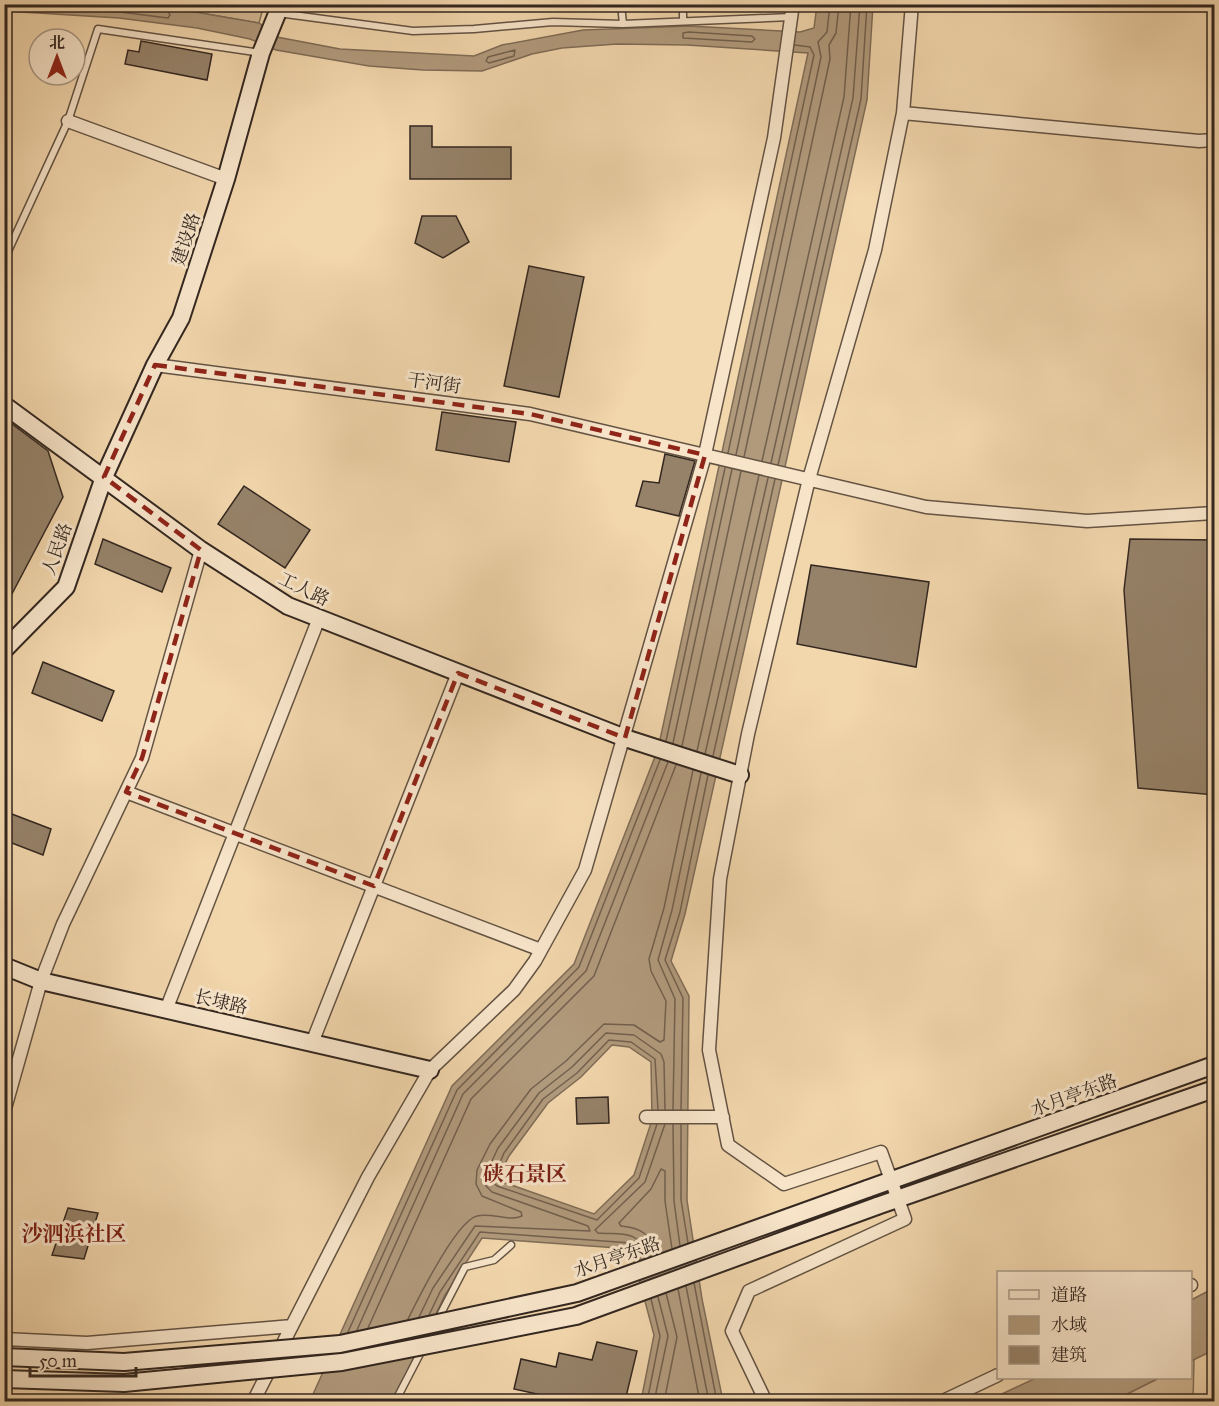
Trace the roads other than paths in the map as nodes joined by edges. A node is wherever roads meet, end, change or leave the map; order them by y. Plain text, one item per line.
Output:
1 (621, 4) edge
2 (683, 4) edge
3 (912, 4) edge
4 (280, 9) edge
5 (792, 11) edge
6 (683, 21) junction
7 (623, 24) junction
8 (261, 53) junction
9 (903, 113) junction
10 (68, 121) junction
11 (1215, 140) edge
12 (226, 179) junction
13 (4, 260) edge
14 (155, 364) junction
15 (4, 405) edge
16 (705, 455) junction
17 (104, 477) junction
18 (805, 478) junction
19 (1215, 513) edge
20 (201, 550) junction
21 (319, 618) junction
22 (4, 650) edge
23 (459, 673) junction
24 (629, 739) junction
25 (734, 773) junction
26 (126, 792) junction
27 (235, 834) junction
28 (374, 886) junction
29 (542, 950) junction
30 (4, 966) edge
31 (41, 981) junction
32 (166, 1010) junction
33 (312, 1043) junction
34 (1215, 1065) edge
35 (430, 1071) junction
36 (1215, 1089) edge
37 (4, 1112) edge
38 (646, 1117) dead end
39 (723, 1117) junction
40 (891, 1180) junction
41 (898, 1199) junction
42 (511, 1245) dead end
43 (292, 1326) junction
44 (4, 1339) edge
45 (4, 1357) edge
46 (997, 1376) edge
47 (4, 1379) edge
48 (253, 1401) edge
49 (395, 1401) edge
50 (766, 1401) edge
51 (941, 1401) edge

1 - 7 lane
2 - 6 lane
3 - 9 street
4 - 7 lane
4 - 8 main road, 建设路
5 - 6 lane
5 - 16 street
6 - 7 lane
8 - 10 lane
8 - 12 main road, 建设路
9 - 11 street
9 - 18 street
10 - 12 street
10 - 13 lane
12 - 14 main road, 建设路
14 - 16 street, 干河街
14 - 17 main road, 建设路
15 - 17 main road, 工人路
16 - 18 street, 干河街
16 - 24 street
17 - 20 main road, 工人路
17 - 22 main road, 人民路
18 - 19 street, 干河街
18 - 25 street
20 - 21 main road, 工人路
20 - 26 street
21 - 23 main road, 工人路
21 - 27 street
23 - 24 main road, 工人路
23 - 28 street
24 - 25 main road, 工人路
24 - 29 street
25 - 39 street
26 - 27 street
26 - 31 street
27 - 28 street
27 - 32 street
28 - 29 street
28 - 33 street
29 - 35 street
30 - 31 main road, 长埭路
31 - 32 main road, 长埭路
31 - 37 street
32 - 33 main road, 长埭路
33 - 35 main road, 长埭路
34 - 40 main road, 水月亭东路
35 - 43 street
36 - 41 main road
38 - 39 street
39 - 40 street
40 - 41 street
40 - 45 main road, 水月亭东路, bridge
41 - 47 main road, bridge
41 - 50 street
42 - 49 lane
43 - 44 street
43 - 48 street
46 - 51 street

